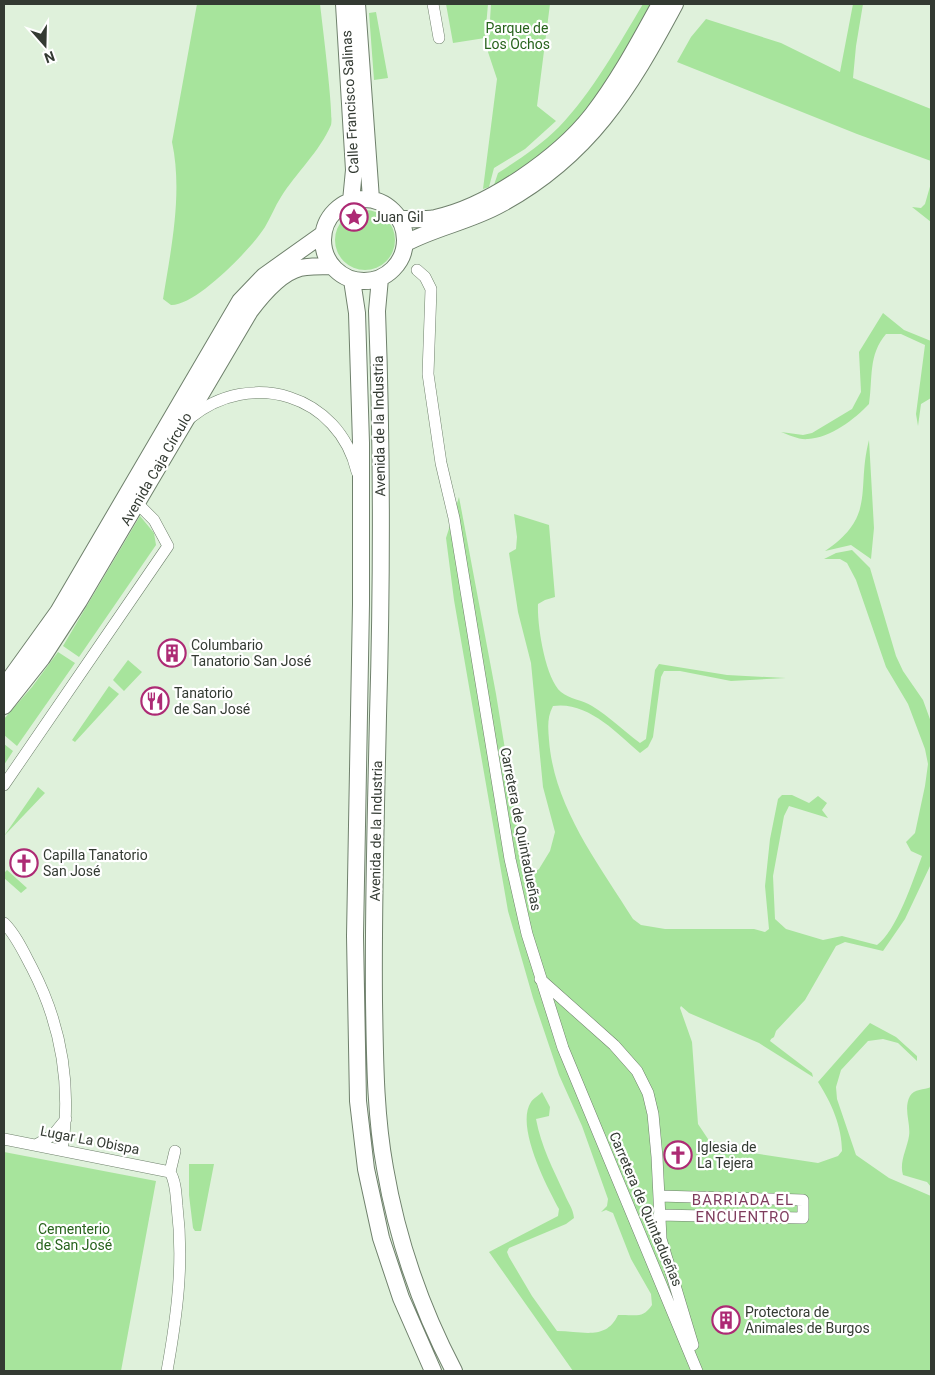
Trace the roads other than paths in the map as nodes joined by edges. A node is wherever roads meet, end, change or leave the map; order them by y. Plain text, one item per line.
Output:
1 (344, 4) edge
2 (356, 4) edge
3 (433, 4) edge
4 (660, 4) edge
5 (674, 4) edge
6 (440, 38) dead end
7 (371, 199) junction
8 (352, 200) junction
9 (400, 219) junction
10 (323, 234) junction
11 (406, 243) junction
12 (332, 266) junction
13 (417, 270) dead end
14 (380, 278) junction
15 (352, 280) junction
16 (181, 425) junction
17 (136, 502) junction
18 (361, 571) junction
19 (4, 687) edge
20 (4, 706) edge
21 (4, 785) edge
22 (4, 923) edge
23 (540, 979) junction
24 (66, 1119) junction
25 (4, 1139) edge
26 (36, 1145) junction
27 (62, 1150) junction
28 (175, 1151) dead end
29 (170, 1172) junction
30 (658, 1196) junction
31 (659, 1216) junction
32 (695, 1367) edge
33 (167, 1371) edge
34 (433, 1371) edge
35 (454, 1371) edge

1 - 8 main road, Calle Francisco Salinas
2 - 7 main road, Calle Francisco Salinas
3 - 6 street
4 - 9 main road
5 - 11 main road
7 - 8 main road
7 - 9 main road
8 - 10 main road
9 - 11 main road
10 - 12 main road
10 - 19 main road, Avenida Caja Círculo
11 - 14 main road
12 - 15 main road
12 - 16 main road, Avenida Caja Círculo
13 - 23 street, Carretera de Quintadueñas
14 - 15 main road
14 - 35 main road, Avenida de la Industria
15 - 18 main road, Avenida de la Industria
16 - 17 main road, Avenida Caja Círculo
16 - 18 street, Avenida de la Industria
17 - 20 main road, Avenida Caja Círculo
17 - 21 street
18 - 34 main road, Avenida de la Industria
22 - 24 street
23 - 30 street
23 - 32 street, Carretera de Quintadueñas
24 - 26 street
24 - 27 street
25 - 26 street, Lugar La Obispa
26 - 27 street, Lugar La Obispa
27 - 29 street, Lugar La Obispa
28 - 29 street
29 - 33 street
30 - 31 street
30 - 31 street
31 - 32 street

